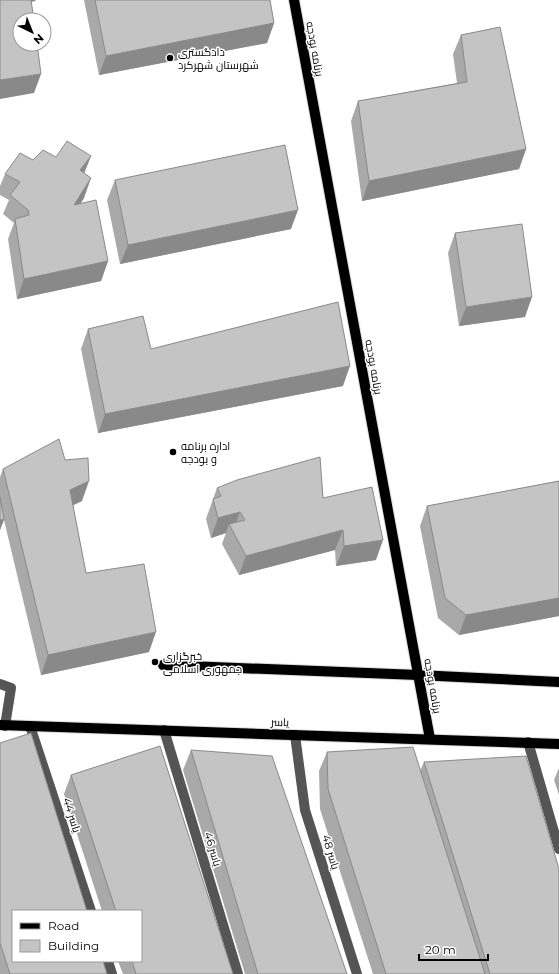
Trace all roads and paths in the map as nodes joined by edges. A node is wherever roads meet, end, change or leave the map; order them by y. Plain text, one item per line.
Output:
1 (294, 0) edge
2 (163, 665) dead end
3 (418, 674) junction
4 (559, 682) edge
5 (0, 684) edge
6 (2, 726) edge
7 (30, 726) junction
8 (164, 730) junction
9 (295, 735) junction
10 (430, 739) junction
11 (528, 742) junction
12 (559, 744) edge
13 (559, 848) edge
14 (91, 910) edge
15 (108, 962) edge
16 (112, 974) edge
17 (238, 974) edge
18 (356, 974) edge

1 - 3 main road, برنامه بودجه
2 - 3 main road
3 - 4 main road
3 - 10 main road, برنامه بودجه
5 - 6 street
6 - 7 main road, یاسر
7 - 8 main road, یاسر
7 - 14 street, یاسر 44
8 - 9 main road, یاسر
8 - 17 street, یاسر 46
9 - 10 main road, یاسر
9 - 18 street, یاسر 48
10 - 11 main road, یاسر
11 - 12 main road, یاسر
11 - 13 street
15 - 16 street

